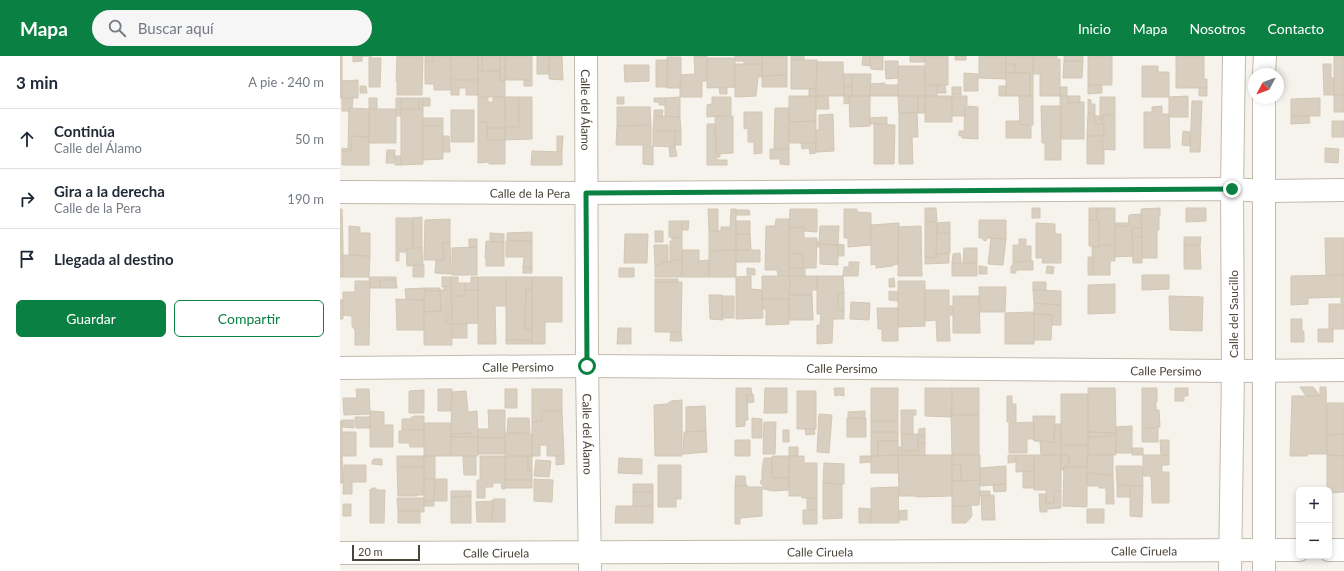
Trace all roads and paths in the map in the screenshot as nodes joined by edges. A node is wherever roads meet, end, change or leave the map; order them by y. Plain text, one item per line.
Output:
1 (586, 56) edge
2 (1234, 56) edge
3 (1265, 56) edge
4 (1264, 68) edge
5 (1264, 104) edge
6 (1232, 189) junction
7 (1344, 190) edge
8 (1264, 191) junction
9 (340, 192) edge
10 (586, 193) junction
11 (587, 366) junction
12 (340, 368) edge
13 (1344, 370) edge
14 (1265, 371) junction
15 (1233, 372) junction
16 (1332, 550) edge
17 (1344, 550) edge
18 (1296, 551) edge
19 (340, 553) edge
20 (1231, 561) edge
21 (1264, 561) edge
22 (406, 562) edge
23 (590, 562) edge

1 - 10 street, Calle del Álamo
2 - 6 street, Calle del Saucillo
3 - 4 street
5 - 8 street
6 - 8 street, Calle de la Pera
6 - 10 street, Calle de la Pera
6 - 15 street, Calle del Saucillo
7 - 8 street, Calle de la Pera
8 - 14 street
9 - 10 street, Calle de la Pera
10 - 11 street, Calle del Álamo
11 - 12 street, Calle Persimo
11 - 15 street, Calle Persimo
11 - 23 street, Calle del Álamo
13 - 14 street, Calle Persimo
14 - 15 street, Calle Persimo
14 - 21 street
15 - 20 street, Calle del Saucillo
16 - 17 street
18 - 21 street, Calle Ciruela
19 - 22 street, Calle Ciruela
20 - 21 street, Calle Ciruela
20 - 23 street, Calle Ciruela
22 - 23 street, Calle Ciruela

